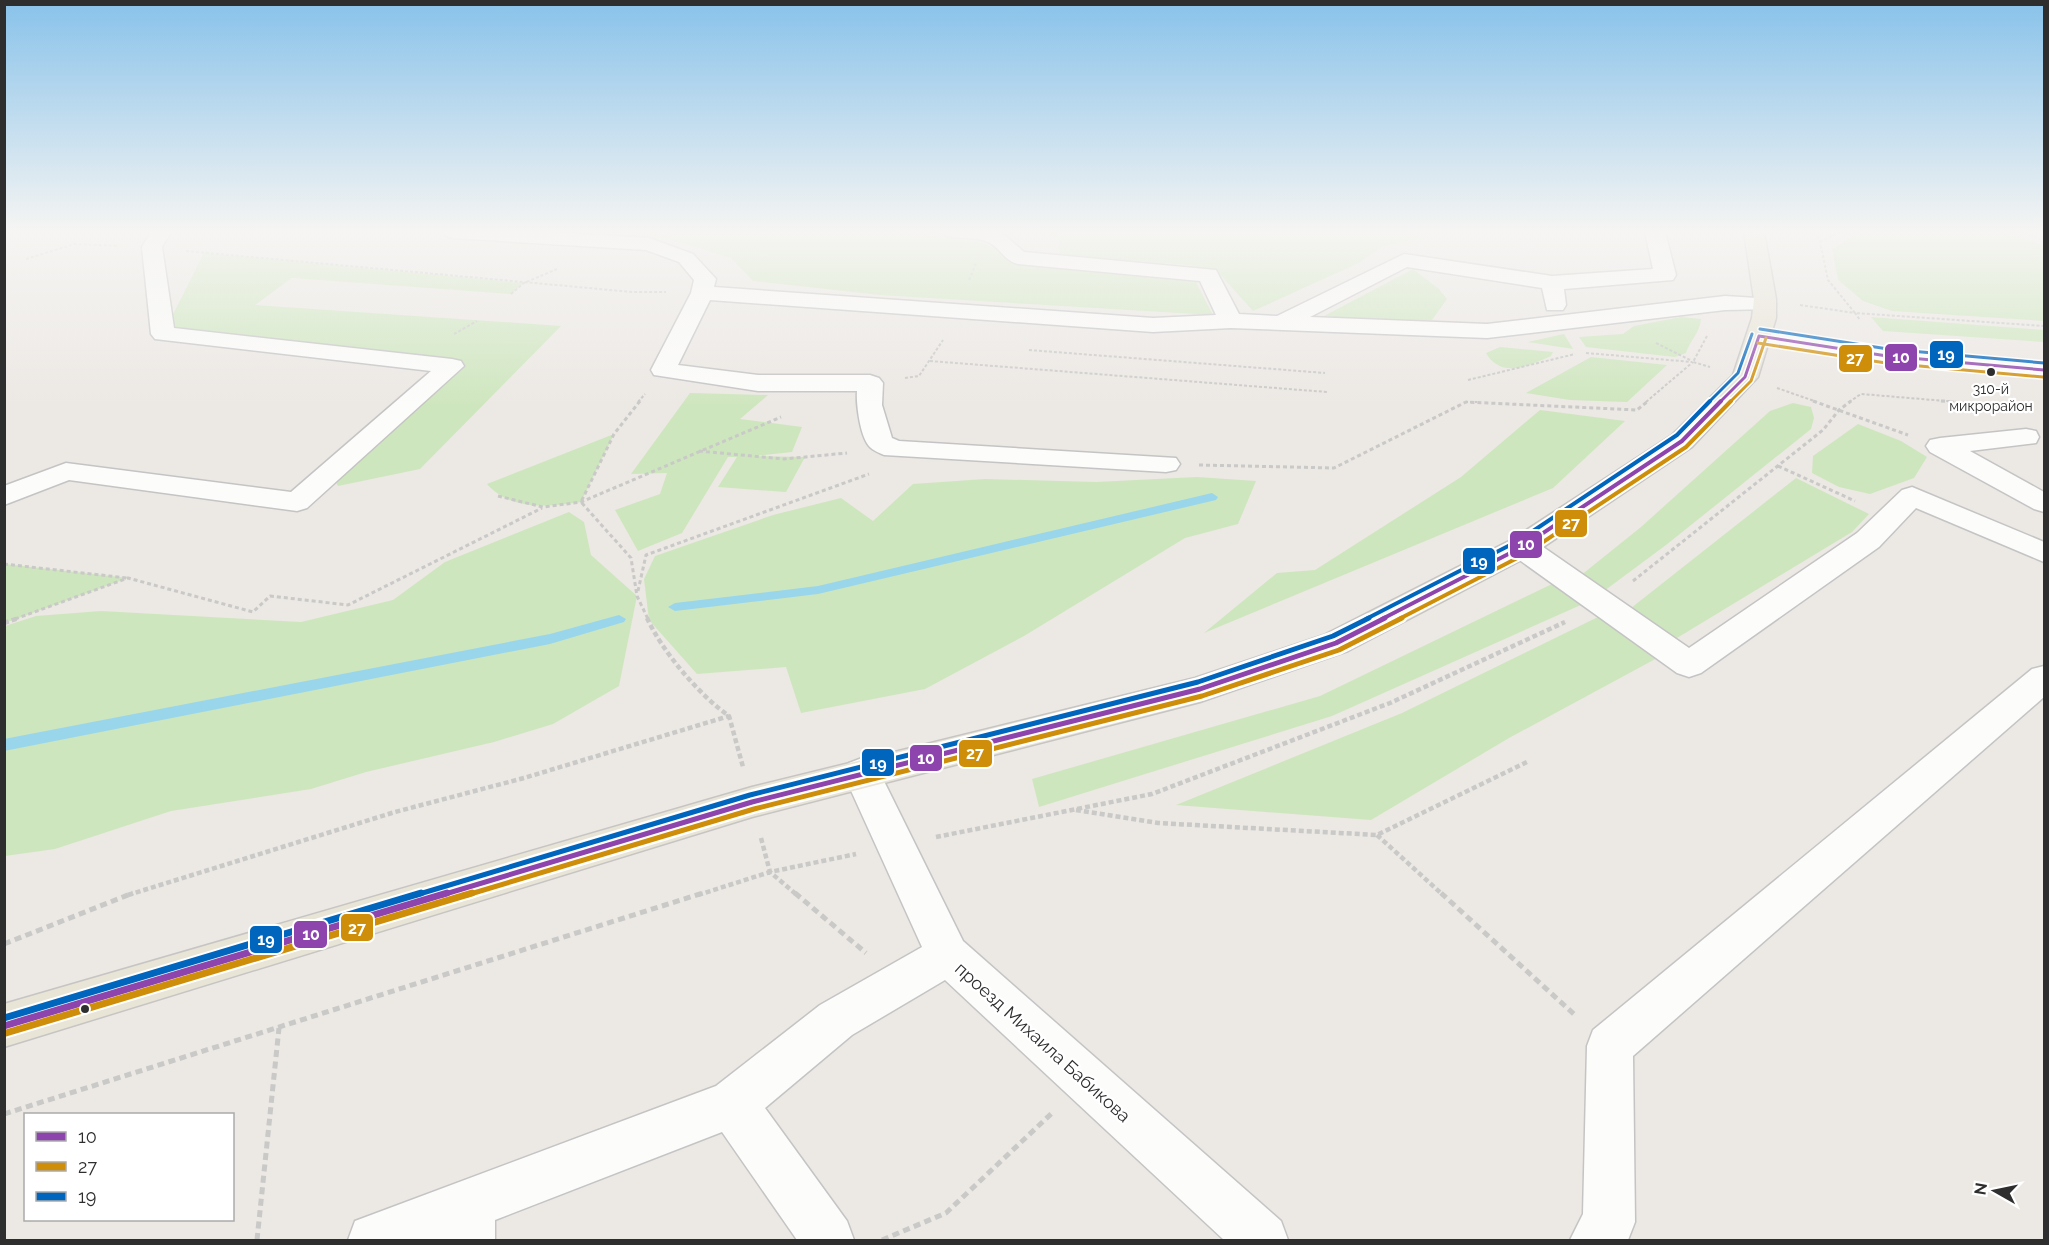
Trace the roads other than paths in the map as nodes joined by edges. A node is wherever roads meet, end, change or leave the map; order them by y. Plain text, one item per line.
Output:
1 (160, 290) edge
2 (1216, 290) edge
3 (1345, 290) edge
4 (1553, 290) edge
5 (1624, 290) edge
6 (1763, 290) edge
7 (702, 292) joint
8 (1765, 304) junction
9 (1657, 310) junction
10 (1231, 321) junction
11 (1558, 322) junction
12 (1279, 324) junction
13 (1759, 336) junction
14 (2044, 370) edge
15 (2026, 437) dead end
16 (1166, 464) road end
17 (4, 496) edge
18 (2044, 503) edge
19 (1522, 547) junction
20 (2044, 553) edge
21 (2044, 678) edge
22 (862, 772) junction
23 (948, 955) junction
24 (4, 1026) edge
25 (732, 1104) junction
26 (469, 1223) edge
27 (374, 1240) edge
28 (828, 1240) edge
29 (1262, 1240) edge
30 (1596, 1240) edge

1 - 17 street
2 - 10 street
3 - 12 street
4 - 11 street
5 - 9 street
6 - 8 main road
7 - 10 street
7 - 16 street
8 - 9 street
8 - 13 main road
9 - 11 street
10 - 12 street
11 - 12 street
13 - 14 street
13 - 19 main road
15 - 18 street
19 - 20 street
19 - 22 main road
21 - 30 street
22 - 23 street, проезд Михаила Бабикова
22 - 24 main road
23 - 25 street
23 - 29 street, проезд Михаила Бабикова
25 - 26 street
25 - 28 street
26 - 27 street

